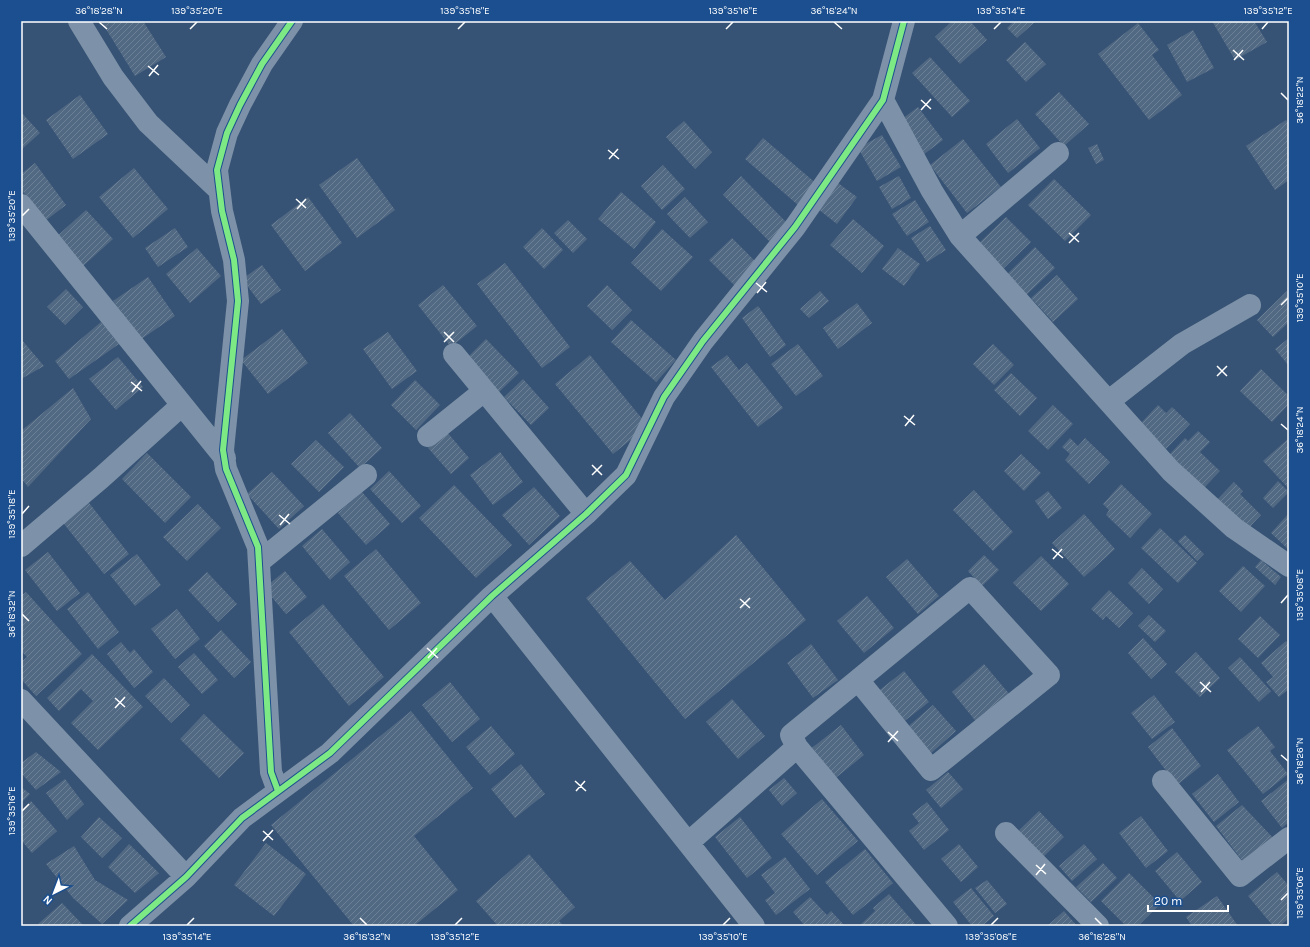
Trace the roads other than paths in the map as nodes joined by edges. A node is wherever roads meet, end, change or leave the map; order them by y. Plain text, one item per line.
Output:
1 (79, 21) edge
2 (292, 21) edge
3 (904, 21) edge
4 (883, 100) junction
5 (1058, 154) dead end
6 (219, 190) junction
7 (21, 205) edge
8 (960, 236) junction
9 (1250, 305) dead end
10 (454, 354) dead end
11 (484, 391) junction
12 (1109, 401) junction
13 (182, 405) junction
14 (428, 436) dead end
15 (225, 458) junction
16 (366, 475) dead end
17 (586, 514) junction
18 (21, 546) edge
19 (259, 562) junction
20 (1289, 566) edge
21 (492, 596) junction
22 (858, 680) dead end
23 (21, 700) edge
24 (798, 747) junction
25 (1163, 781) dead end
26 (278, 791) junction
27 (1006, 832) dead end
28 (1289, 838) edge
29 (688, 844) junction
30 (186, 877) junction
31 (130, 926) edge
32 (754, 926) edge
33 (947, 926) edge
34 (1098, 926) edge

1 - 6 street
2 - 6 street
3 - 4 street
4 - 8 street
4 - 17 street
5 - 8 street
6 - 15 street
7 - 13 street
8 - 12 street
9 - 12 street
10 - 11 street
11 - 14 street
11 - 17 street
12 - 20 street
13 - 15 street
13 - 18 street
15 - 19 street
16 - 19 street
17 - 21 street
19 - 26 street
21 - 26 street
21 - 29 street
22 - 24 street
23 - 30 street
24 - 29 street
24 - 33 street
25 - 28 street
26 - 30 street
27 - 34 street
29 - 32 street
30 - 31 street

